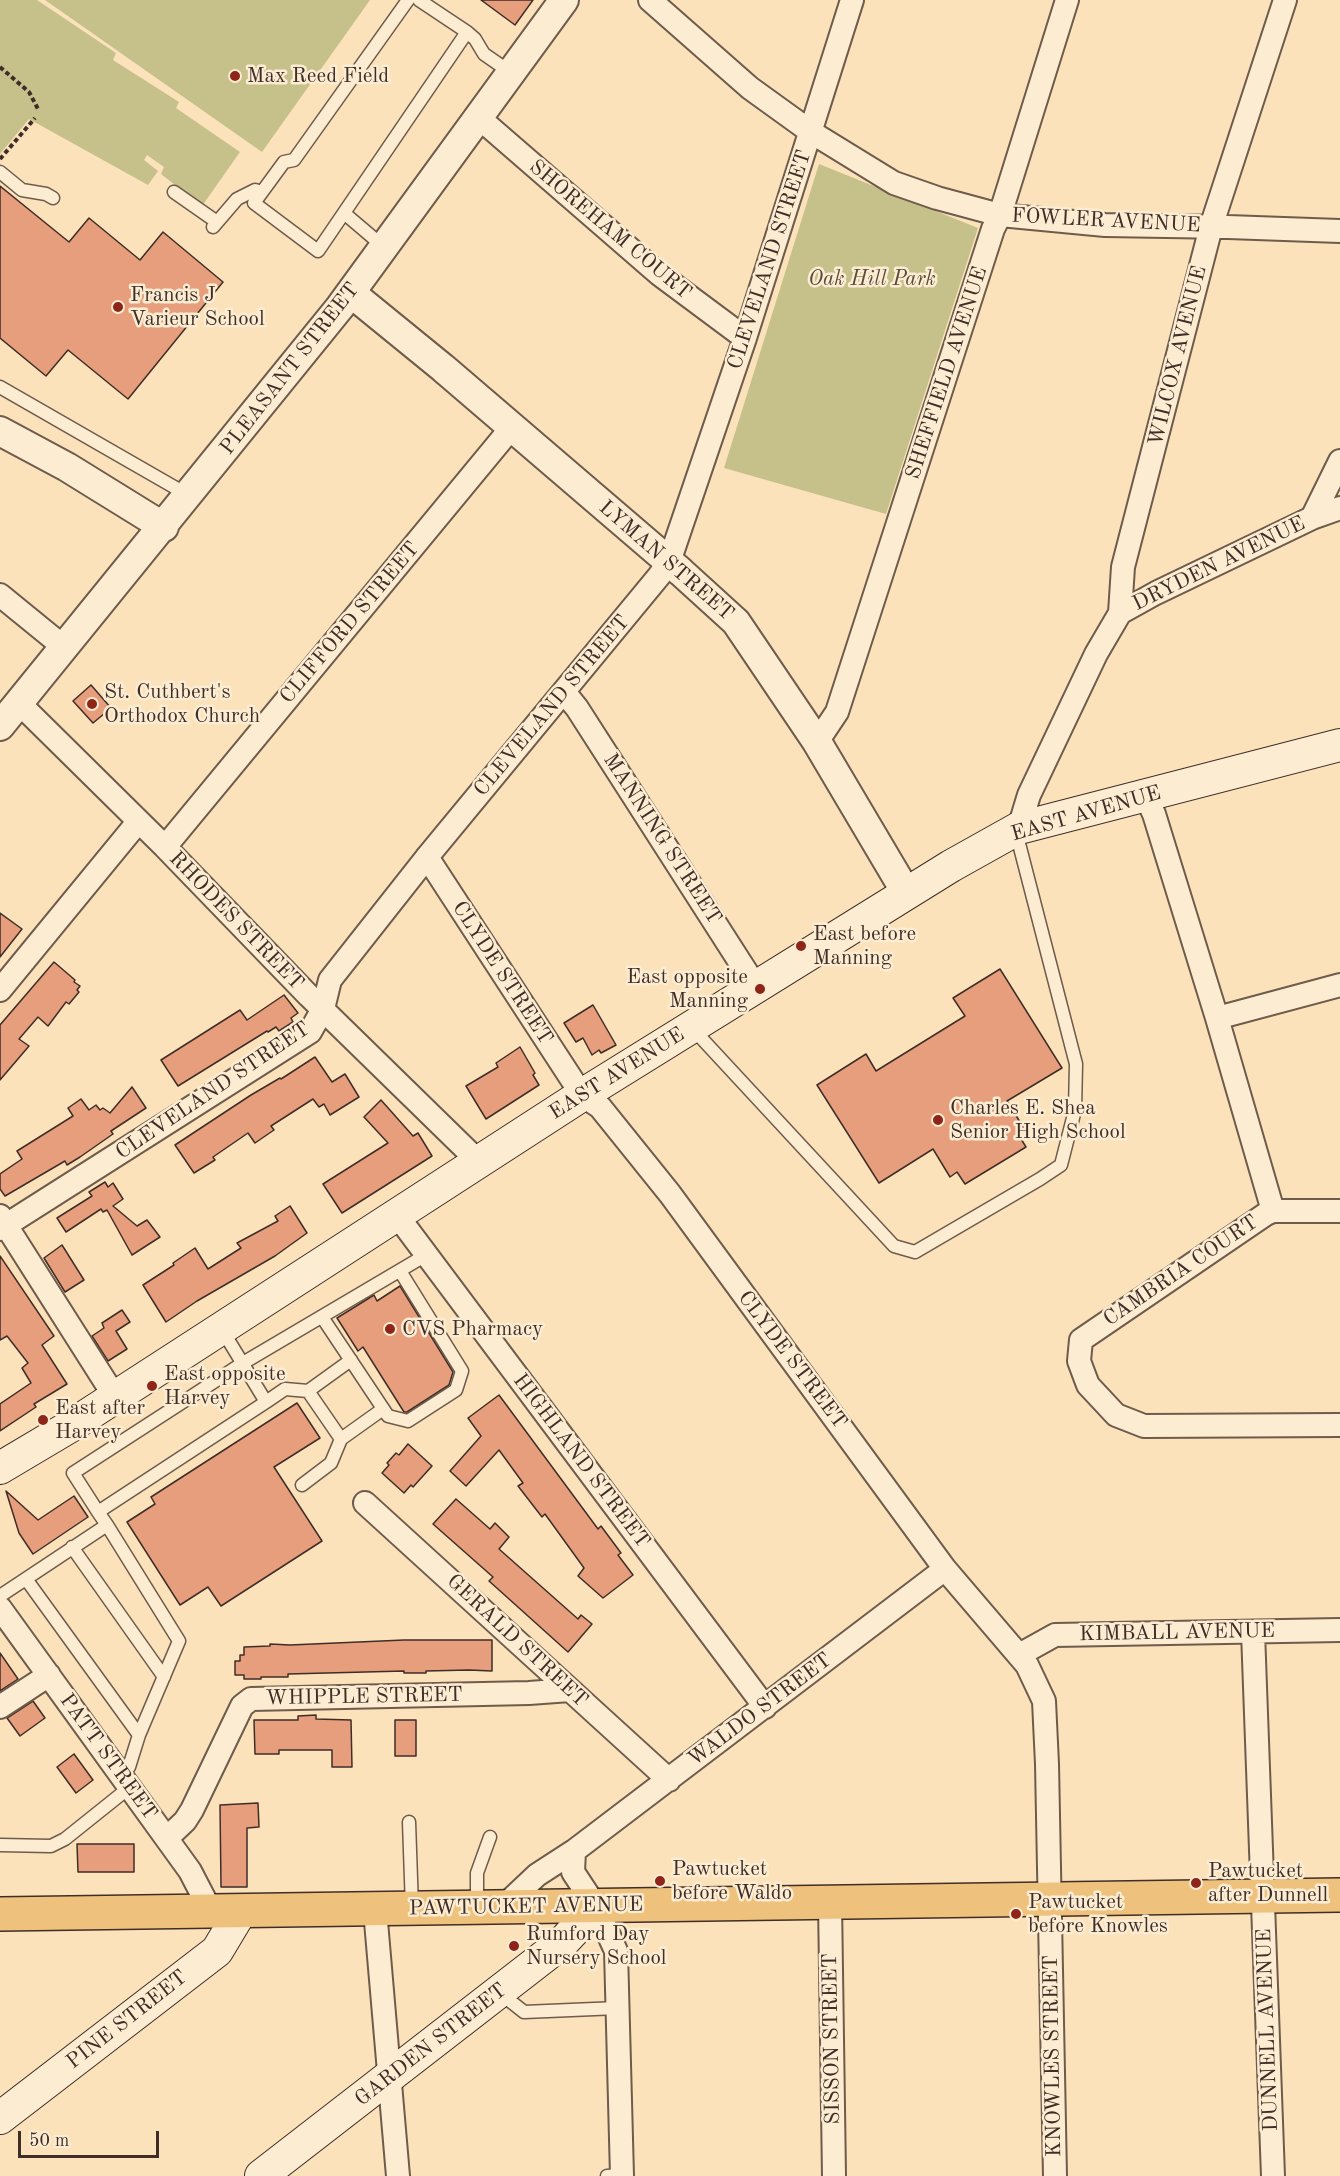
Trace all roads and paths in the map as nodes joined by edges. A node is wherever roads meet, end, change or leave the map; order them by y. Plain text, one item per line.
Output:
1 (408, 0) edge
2 (419, 0) edge
3 (564, 0) edge
4 (650, 0) edge
5 (852, 0) edge
6 (1067, 0) edge
7 (1285, 0) edge
8 (467, 32) junction
9 (0, 67) edge
10 (510, 72) junction
11 (38, 109) dead end
12 (478, 117) junction
13 (35, 118) dead end
14 (811, 132) junction
15 (0, 160) edge
16 (0, 172) edge
17 (174, 192) dead end
18 (262, 192) junction
19 (53, 198) dead end
20 (344, 213) junction
21 (1000, 215) junction
22 (1211, 227) junction
23 (1340, 231) edge
24 (384, 247) junction
25 (351, 293) junction
26 (745, 338) junction
27 (0, 387) edge
28 (512, 427) junction
29 (0, 431) edge
30 (1340, 461) edge
31 (189, 495) junction
32 (1340, 508) edge
33 (1311, 518) junction
34 (164, 527) junction
35 (669, 562) junction
36 (0, 595) edge
37 (1119, 614) junction
38 (65, 648) junction
39 (564, 692) junction
40 (19, 703) junction
41 (0, 726) edge
42 (817, 742) junction
43 (1340, 745) edge
44 (1146, 797) junction
45 (138, 822) junction
46 (1017, 829) junction
47 (165, 847) junction
48 (427, 858) junction
49 (907, 894) junction
50 (1340, 985) edge
51 (756, 987) junction
52 (0, 990) edge
53 (323, 1009) junction
54 (1216, 1018) junction
55 (692, 1027) junction
56 (582, 1095) junction
57 (478, 1162) junction
58 (1340, 1211) edge
59 (1273, 1212) junction
60 (396, 1214) junction
61 (2, 1223) edge
62 (426, 1255) junction
63 (400, 1270) junction
64 (322, 1317) junction
65 (221, 1328) junction
66 (351, 1360) junction
67 (243, 1363) junction
68 (308, 1391) junction
69 (115, 1397) junction
70 (266, 1402) junction
71 (383, 1409) junction
72 (1340, 1425) edge
73 (341, 1439) junction
74 (0, 1468) edge
75 (302, 1485) dead end
76 (365, 1503) dead end
77 (98, 1512) junction
78 (106, 1525) junction
79 (72, 1548) junction
80 (945, 1569) junction
81 (26, 1579) junction
82 (0, 1596) edge
83 (0, 1608) edge
84 (1340, 1630) edge
85 (1253, 1632) junction
86 (1019, 1655) junction
87 (49, 1675) junction
88 (164, 1677) junction
89 (570, 1690) junction
90 (0, 1707) edge
91 (765, 1707) junction
92 (139, 1735) junction
93 (669, 1780) junction
94 (125, 1781) junction
95 (409, 1822) dead end
96 (490, 1837) dead end
97 (167, 1838) junction
98 (0, 1845) edge
99 (574, 1851) junction
100 (1340, 1895) edge
101 (1263, 1896) junction
102 (1050, 1900) junction
103 (830, 1902) junction
104 (596, 1907) junction
105 (490, 1908) junction
106 (412, 1909) junction
107 (375, 1910) junction
108 (241, 1911) junction
109 (206, 1912) junction
110 (0, 1914) edge
111 (499, 1992) junction
112 (618, 2008) junction
113 (390, 2077) junction
114 (0, 2118) edge
115 (261, 2176) edge
116 (398, 2176) edge
117 (617, 2176) edge
118 (834, 2176) edge
119 (1055, 2176) edge
120 (1273, 2176) edge

1 - 18 lane
2 - 8 lane
3 - 10 street, PLEASANT STREET
4 - 14 street, FOWLER AVENUE
5 - 14 street, CLEVELAND STREET
6 - 21 street, SHEFFIELD AVENUE
7 - 22 street, WILCOX AVENUE
8 - 10 lane
8 - 20 lane
9 - 11 path
10 - 12 street, PLEASANT STREET
12 - 24 street, PLEASANT STREET
12 - 26 street, SHOREHAM COURT
13 - 15 path
14 - 21 street, FOWLER AVENUE
14 - 26 street, CLEVELAND STREET
16 - 19 lane
17 - 18 lane
18 - 20 lane
20 - 24 lane
21 - 22 street, FOWLER AVENUE
21 - 42 street, SHEFFIELD AVENUE
22 - 23 street, FOWLER AVENUE
22 - 37 street, WILCOX AVENUE
24 - 25 street, PLEASANT STREET
25 - 28 street, LYMAN STREET
25 - 31 street, PLEASANT STREET
26 - 35 street, CLEVELAND STREET
27 - 31 lane
28 - 35 street, LYMAN STREET
28 - 47 street, CLIFFORD STREET
29 - 34 street
30 - 33 street
31 - 34 street, PLEASANT STREET
32 - 33 street, DRYDEN AVENUE
33 - 37 street, DRYDEN AVENUE
34 - 38 street, PLEASANT STREET
35 - 39 street, CLEVELAND STREET
35 - 42 street, LYMAN STREET
36 - 38 street
37 - 46 street, DRYDEN AVENUE
38 - 40 street, PLEASANT STREET
39 - 48 street, CLEVELAND STREET
39 - 51 street, MANNING STREET
40 - 41 street, PLEASANT STREET
40 - 45 street, RHODES STREET
42 - 49 street, LYMAN STREET
43 - 44 main road, EAST AVENUE
44 - 46 main road, EAST AVENUE
44 - 54 street, CAMBRIA COURT
45 - 47 street, RHODES STREET
45 - 52 street
46 - 49 main road, EAST AVENUE
46 - 55 lane
47 - 53 street, RHODES STREET
48 - 53 street, CLEVELAND STREET
48 - 56 street, CLYDE STREET
49 - 51 main road, EAST AVENUE
50 - 54 street
51 - 55 main road, EAST AVENUE
53 - 57 street, RHODES STREET
53 - 61 street, CLEVELAND STREET
54 - 59 street, CAMBRIA COURT
55 - 56 main road, EAST AVENUE
56 - 57 main road, EAST AVENUE
56 - 80 street, CLYDE STREET
57 - 60 main road, EAST AVENUE
58 - 59 street
59 - 72 street, CAMBRIA COURT
60 - 62 street, HIGHLAND STREET
60 - 65 main road, EAST AVENUE
61 - 69 street
62 - 63 lane
62 - 91 street, HIGHLAND STREET
63 - 64 lane
63 - 71 lane
64 - 66 lane
64 - 67 lane
65 - 67 lane
65 - 69 main road, EAST AVENUE
66 - 68 lane
66 - 71 lane
67 - 70 lane
67 - 77 lane
68 - 70 lane
68 - 73 lane
69 - 74 main road, EAST AVENUE
70 - 77 lane
71 - 73 lane
73 - 75 lane
76 - 89 street, GERALD STREET
77 - 78 lane
78 - 79 lane
78 - 88 lane
79 - 81 lane
79 - 88 lane
80 - 86 street, CLYDE STREET
80 - 91 street, WALDO STREET
81 - 82 lane
81 - 92 lane
83 - 87 street, PATT STREET
84 - 85 street, KIMBALL AVENUE
85 - 86 street, KIMBALL AVENUE
85 - 101 street, DUNNELL AVENUE
86 - 102 street, CLYDE STREET
87 - 90 street
87 - 94 street, PATT STREET
88 - 92 lane
89 - 93 street, GERALD STREET
89 - 97 street, WHIPPLE STREET
91 - 93 street, WALDO STREET
92 - 94 lane
93 - 99 street, WALDO STREET
94 - 97 street, PATT STREET
94 - 98 lane
95 - 106 lane
96 - 105 lane
97 - 109 street, PATT STREET
99 - 104 street
99 - 105 street, WALDO STREET
100 - 101 main road, PAWTUCKET AVENUE
101 - 102 main road, PAWTUCKET AVENUE
101 - 120 street, DUNNELL AVENUE
102 - 103 main road, PAWTUCKET AVENUE
102 - 119 street, KNOWLES STREET
103 - 104 main road, PAWTUCKET AVENUE
103 - 118 street, SISSON STREET
104 - 105 main road, PAWTUCKET AVENUE
104 - 111 main road, GARDEN STREET
104 - 112 street
105 - 106 main road, PAWTUCKET AVENUE
106 - 107 main road, PAWTUCKET AVENUE
107 - 108 main road, PAWTUCKET AVENUE
107 - 113 street
108 - 109 main road, PAWTUCKET AVENUE
108 - 114 main road, PINE STREET
109 - 110 main road, PAWTUCKET AVENUE
111 - 112 lane
111 - 113 main road, GARDEN STREET
112 - 117 street
113 - 115 main road, GARDEN STREET
113 - 116 street

